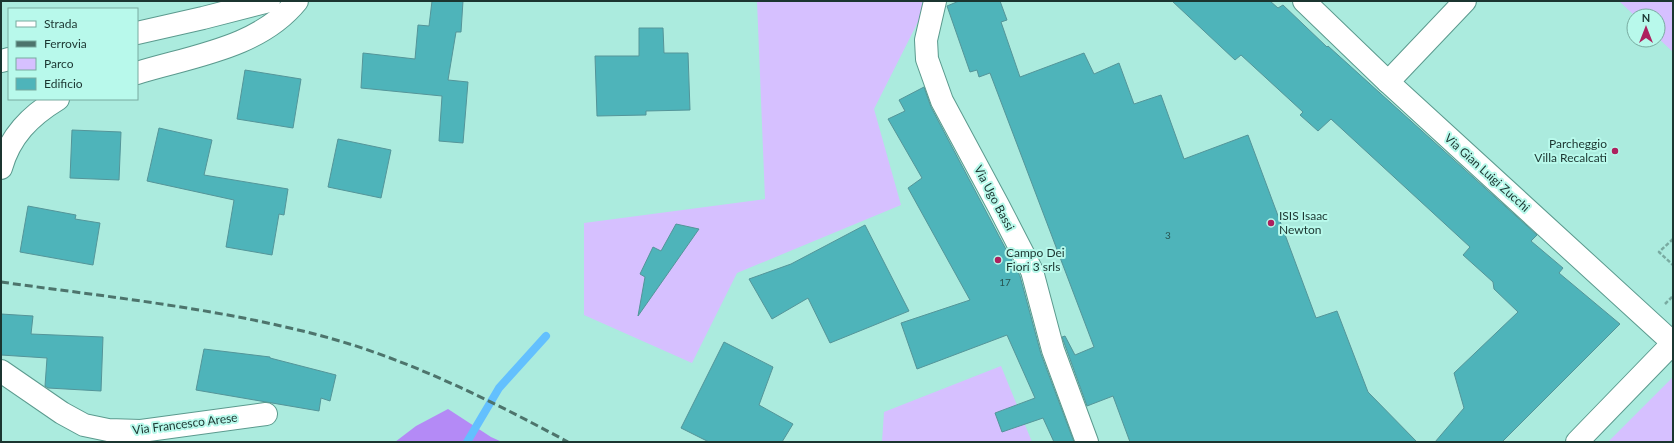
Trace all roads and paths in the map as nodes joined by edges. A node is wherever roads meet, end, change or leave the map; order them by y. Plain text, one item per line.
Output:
1 (269, 1) edge
2 (297, 1) edge
3 (935, 1) edge
4 (1304, 1) edge
5 (1465, 1) edge
6 (138, 33) edge
7 (141, 72) edge
8 (1388, 82) junction
9 (56, 100) edge
10 (1, 168) edge
11 (1673, 239) edge
12 (1673, 265) edge
13 (1673, 343) edge
14 (1, 371) edge
15 (266, 414) dead end
16 (1087, 442) edge
17 (1577, 442) edge

1 - 6 street
2 - 7 street
3 - 16 street, Via Ugo Bassi
4 - 8 street, Via Gian Luigi Zucchi
5 - 8 street
8 - 13 street, Via Gian Luigi Zucchi
9 - 10 street
11 - 12 path
13 - 17 street
14 - 15 street, Via Francesco Arese

